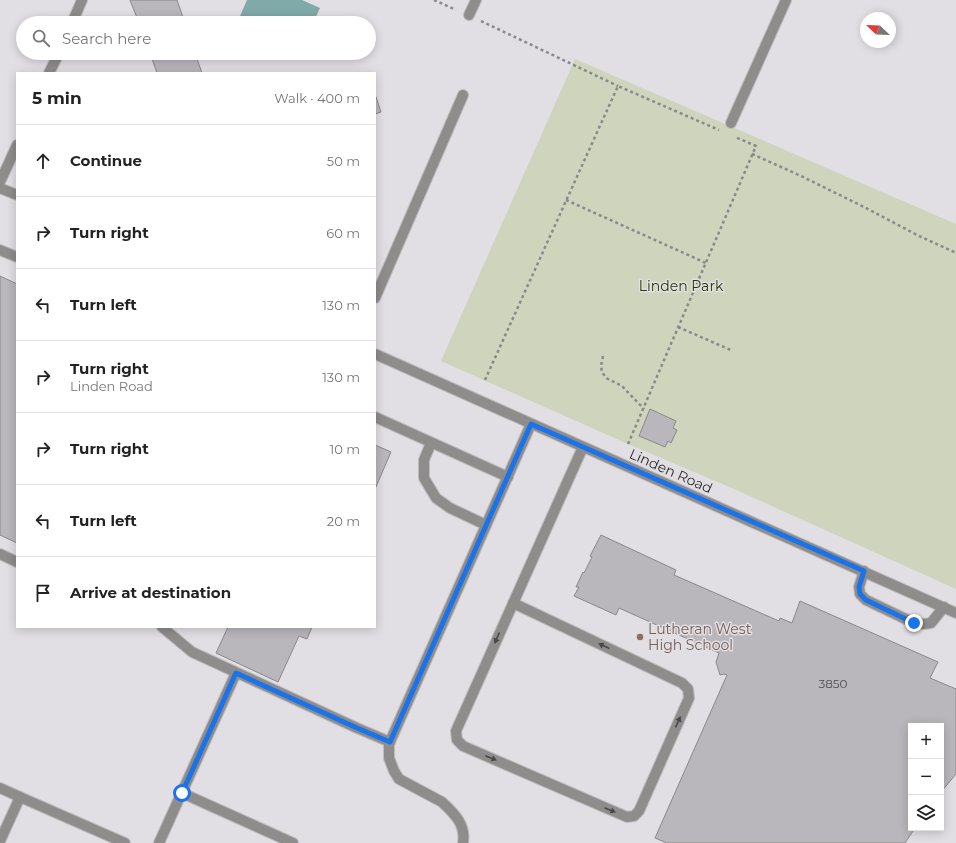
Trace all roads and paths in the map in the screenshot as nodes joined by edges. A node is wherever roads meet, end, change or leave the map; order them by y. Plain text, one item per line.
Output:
1 (82, 0) edge
2 (434, 0) edge
3 (476, 0) edge
4 (786, 0) edge
5 (75, 16) edge
6 (469, 16) junction
7 (55, 60) edge
8 (50, 72) edge
9 (618, 86) junction
10 (463, 95) dead end
11 (731, 123) dead end
12 (722, 132) dead end
13 (729, 134) dead end
14 (16, 147) edge
15 (752, 154) junction
16 (0, 182) edge
17 (0, 188) edge
18 (16, 195) edge
19 (566, 200) junction
20 (0, 250) edge
21 (956, 253) edge
22 (16, 257) edge
23 (706, 263) junction
24 (376, 296) edge
25 (678, 327) junction
26 (733, 351) dead end
27 (376, 354) edge
28 (603, 356) dead end
29 (485, 380) dead end
30 (644, 408) junction
31 (376, 418) edge
32 (531, 424) junction
33 (431, 443) junction
34 (628, 444) dead end
35 (583, 447) junction
36 (508, 477) junction
37 (486, 525) junction
38 (0, 554) edge
39 (16, 562) edge
40 (864, 571) junction
41 (513, 603) junction
42 (944, 607) junction
43 (956, 612) edge
44 (163, 628) edge
45 (236, 673) junction
46 (390, 742) junction
47 (0, 788) edge
48 (182, 793) junction
49 (20, 797) junction
50 (0, 841) edge
51 (125, 843) edge
52 (159, 843) edge
53 (293, 843) edge
54 (463, 843) edge

1 - 5 street
2 - 6 path
3 - 6 street
4 - 11 street
6 - 9 path
7 - 8 street
9 - 12 path
9 - 19 path
10 - 24 street
13 - 15 path
14 - 16 street
15 - 21 path
15 - 23 path
17 - 18 street
19 - 23 path
19 - 29 path
20 - 22 street
23 - 25 path
25 - 26 path
25 - 30 path
27 - 32 street, Linden Road
28 - 30 path
30 - 34 path
31 - 33 street
32 - 35 street, Linden Road
32 - 36 street
33 - 36 street
33 - 37 street
35 - 40 street, Linden Road
35 - 41 street
36 - 37 street
37 - 46 street
38 - 39 street
40 - 42 street, Linden Road
40 - 42 street
41 -> 41 street
42 - 43 street, Linden Road
44 - 45 street
45 - 46 street
45 - 48 street
46 - 54 street
47 - 49 street
48 - 52 street
48 - 53 street
49 - 50 street
49 - 51 street

